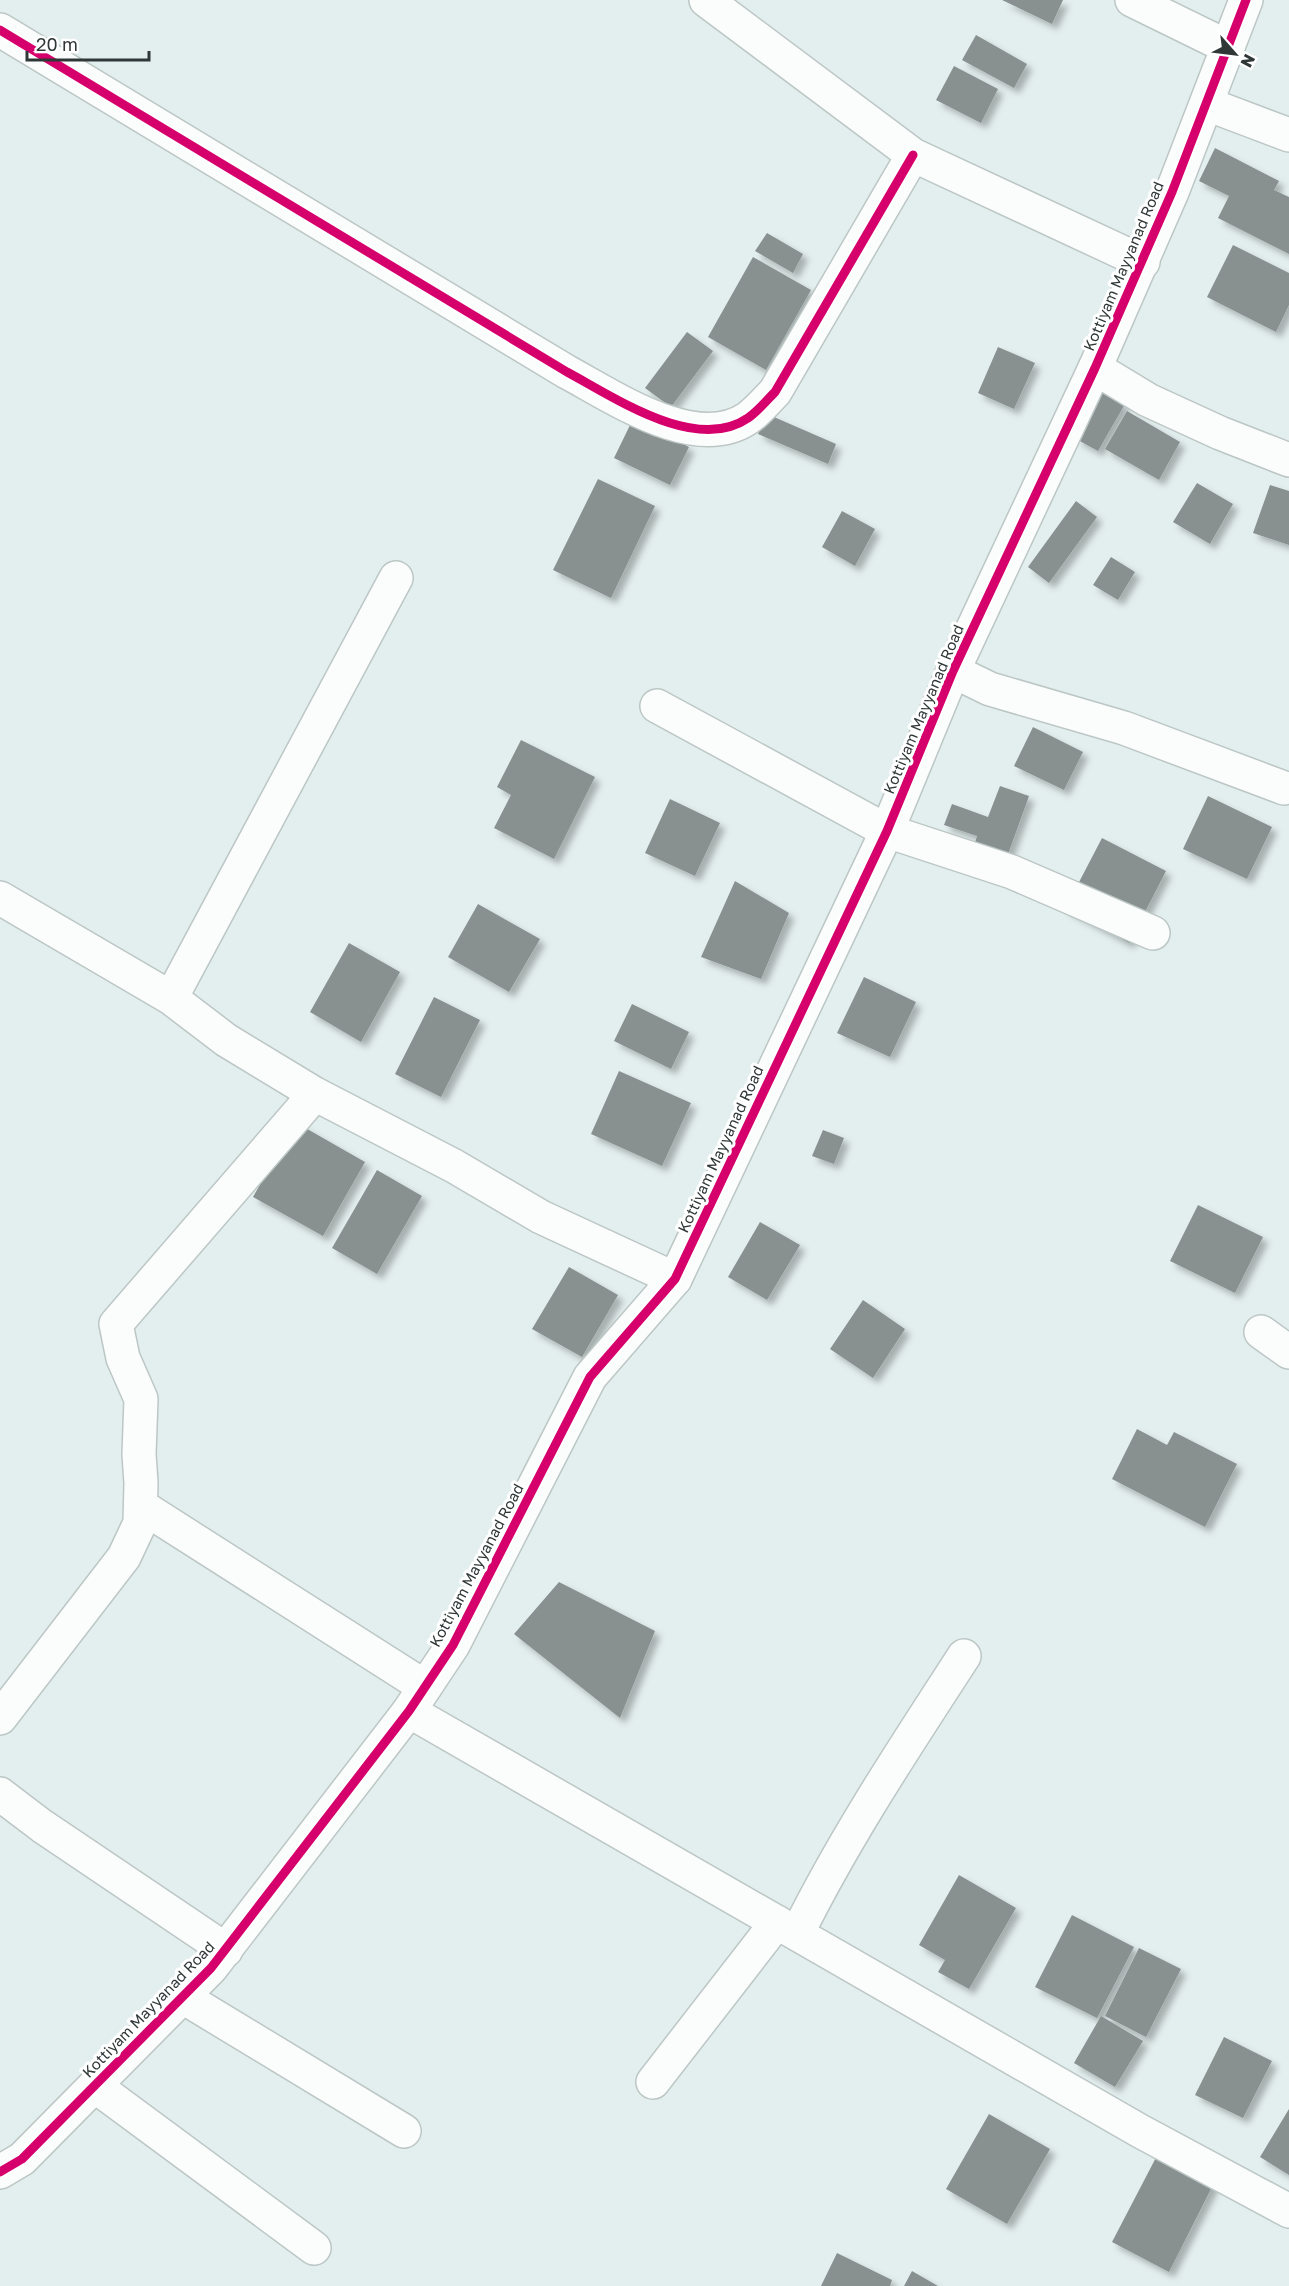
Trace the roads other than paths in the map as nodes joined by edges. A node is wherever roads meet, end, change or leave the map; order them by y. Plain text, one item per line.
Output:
1 (706, 0) edge
2 (1132, 0) edge
3 (1246, 0) edge
4 (0, 30) edge
5 (1228, 47) junction
6 (1207, 104) junction
7 (1289, 135) edge
8 (913, 155) junction
9 (1143, 262) junction
10 (1095, 368) junction
11 (1289, 460) edge
12 (396, 578) dead end
13 (953, 671) junction
14 (657, 706) dead end
15 (1284, 789) dead end
16 (887, 831) junction
17 (0, 898) edge
18 (1154, 933) dead end
19 (171, 998) junction
20 (315, 1094) junction
21 (675, 1279) junction
22 (1261, 1332) dead end
23 (1289, 1352) edge
24 (141, 1506) junction
25 (964, 1656) dead end
26 (417, 1699) junction
27 (0, 1718) edge
28 (0, 1794) edge
29 (787, 1928) junction
30 (226, 1950) junction
31 (183, 1997) junction
32 (652, 2082) dead end
33 (95, 2086) junction
34 (404, 2131) dead end
35 (0, 2172) edge
36 (1289, 2211) edge
37 (314, 2248) dead end

1 - 8 street
2 - 5 street
3 - 5 street, Kottiyam Mayyanad Road
4 - 8 street
5 - 6 street, Kottiyam Mayyanad Road
6 - 7 street
6 - 9 street, Kottiyam Mayyanad Road
8 - 9 street
9 - 10 street, Kottiyam Mayyanad Road
10 - 11 street
10 - 13 street, Kottiyam Mayyanad Road
12 - 19 street
13 - 15 street
13 - 16 street, Kottiyam Mayyanad Road
14 - 16 street
16 - 18 street
16 - 21 street, Kottiyam Mayyanad Road
17 - 19 street
19 - 20 street
20 - 21 street
20 - 24 street
21 - 26 street, Kottiyam Mayyanad Road
22 - 23 street
24 - 26 street
24 - 27 street
25 - 29 street
26 - 29 street
26 - 30 street, Kottiyam Mayyanad Road
28 - 30 street
29 - 32 street
29 - 36 street
30 - 31 street, Kottiyam Mayyanad Road
31 - 33 street, Kottiyam Mayyanad Road
31 - 34 street
33 - 35 street, Kottiyam Mayyanad Road
33 - 37 street

